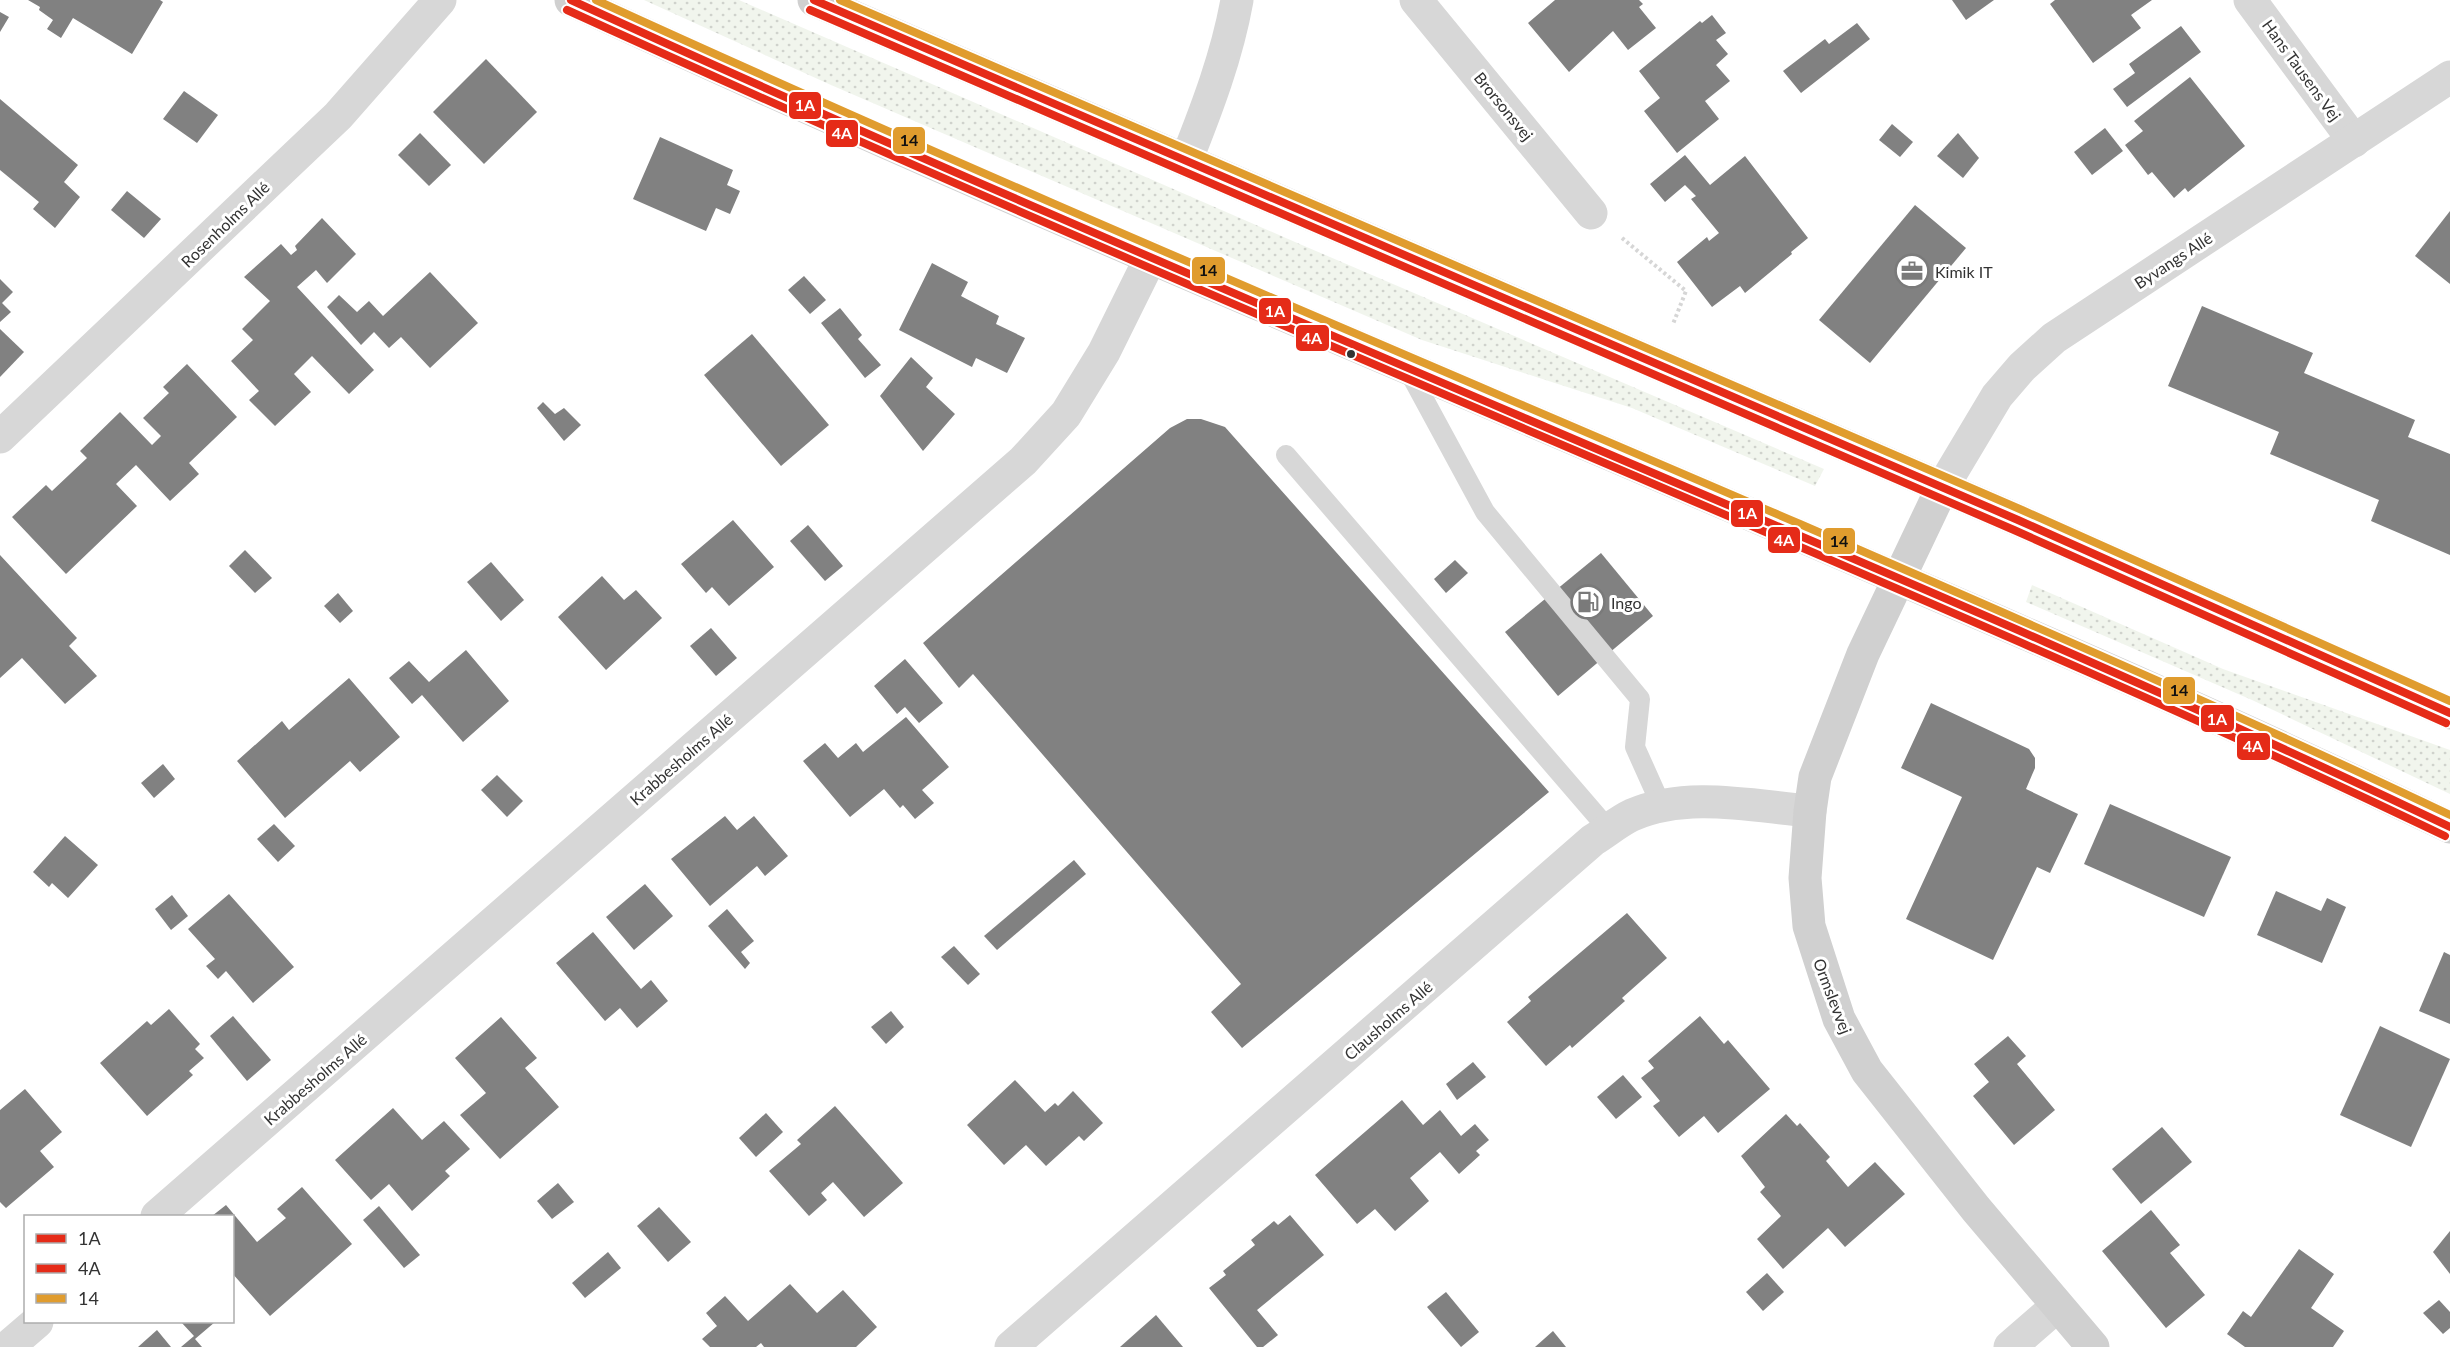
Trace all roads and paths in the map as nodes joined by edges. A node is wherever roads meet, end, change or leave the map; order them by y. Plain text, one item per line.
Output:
1 (440, 0) edge
2 (571, 0) edge
3 (814, 0) edge
4 (1237, 0) edge
5 (1416, 0) edge
6 (2250, 0) edge
7 (2450, 77) edge
8 (2354, 141) junction
9 (1186, 160) junction
10 (1591, 213) joint
11 (1151, 257) junction
12 (1657, 364) junction
13 (1406, 365) junction
14 (0, 438) edge
15 (1286, 455) dead end
16 (1941, 488) junction
17 (1898, 578) junction
18 (2450, 713) edge
19 (1661, 805) junction
20 (1810, 811) junction
21 (2450, 827) edge
22 (1609, 830) junction
23 (158, 1215) edge
24 (2057, 1306) junction
25 (36, 1323) edge
26 (8, 1347) edge
27 (1011, 1347) edge
28 (2010, 1347) edge
29 (2093, 1347) edge

1 - 14 street, Rosenholms Allé
2 - 11 street
3 - 9 street
4 - 9 street
5 - 10 street, Brorsonsvej
6 - 8 street, Hans Tausens Vej
7 - 8 street, Byvangs Allé
8 - 16 street, Byvangs Allé
9 - 12 street
10 - 12 path
11 - 13 street
11 - 23 street, Krabbesholms Allé
12 - 16 street
13 - 17 street
13 - 19 lane
15 - 22 lane
16 - 17 street, Ormslevvej
16 - 18 street
17 - 20 street, Ormslevvej
17 - 21 street
19 - 20 street, Clausholms Allé
19 - 22 street, Clausholms Allé
20 - 24 street, Ormslevvej
22 - 27 street, Clausholms Allé
24 - 28 street
24 - 29 street, Ormslevvej
25 - 26 street

